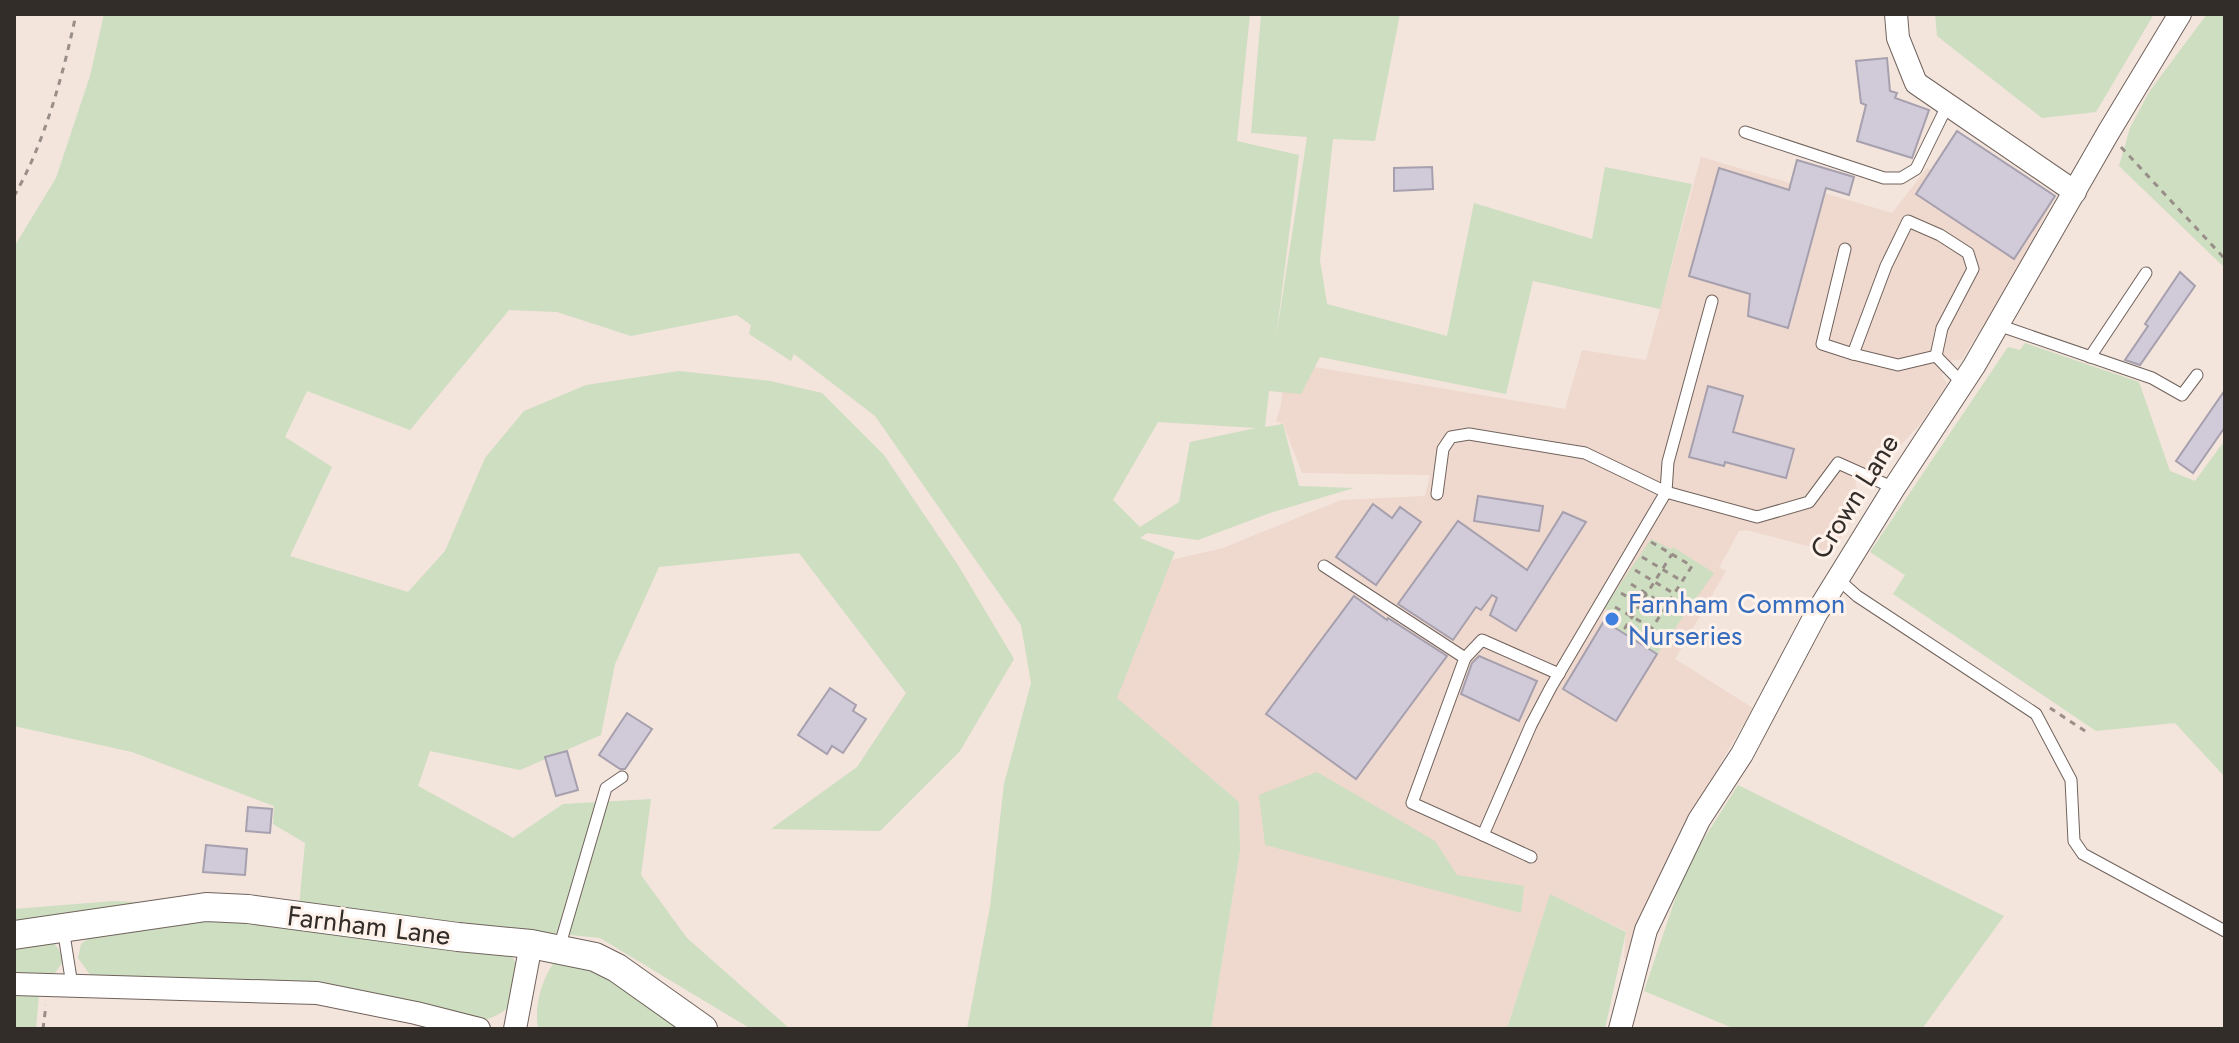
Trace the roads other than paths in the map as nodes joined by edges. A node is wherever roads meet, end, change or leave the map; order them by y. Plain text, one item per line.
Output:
1 (1896, 14) edge
2 (2180, 14) edge
3 (1948, 104) junction
4 (1745, 132) dead end
5 (2075, 192) junction
6 (1845, 249) dead end
7 (2146, 273) dead end
8 (1712, 301) dead end
9 (1998, 325) junction
10 (1853, 354) junction
11 (1936, 356) junction
12 (2090, 357) junction
13 (2197, 375) dead end
14 (1962, 383) junction
15 (1894, 488) junction
16 (1666, 492) junction
17 (1437, 494) dead end
18 (1324, 566) dead end
19 (1838, 579) junction
20 (1465, 658) junction
21 (1559, 674) junction
22 (622, 777) dead end
23 (1483, 835) junction
24 (1531, 857) dead end
25 (63, 928) junction
26 (2225, 931) edge
27 (14, 935) edge
28 (531, 944) junction
29 (559, 948) junction
30 (14, 984) edge
31 (72, 985) junction
32 (479, 1029) edge
33 (515, 1029) edge
34 (703, 1029) edge
35 (1620, 1029) edge

1 - 3 street
2 - 5 street, Crown Lane
3 - 4 lane
3 - 5 street
5 - 9 street, Crown Lane
6 - 10 lane
7 - 12 lane
8 - 16 lane
9 - 12 lane
9 - 14 street, Crown Lane
10 - 11 lane
10 - 11 lane
11 - 14 lane
12 - 13 lane
14 - 15 street, Crown Lane
15 - 16 lane
15 - 19 street, Crown Lane
16 - 17 lane
16 - 21 lane
18 - 20 lane
19 - 26 lane
19 - 35 street, Crown Lane
20 - 21 lane
20 - 23 lane
21 - 23 lane
22 - 29 lane
23 - 24 lane
25 - 27 street, Farnham Lane
25 - 28 street, Farnham Lane
25 - 31 lane
28 - 29 street, Farnham Lane
28 - 33 street
29 - 34 street, Farnham Lane
30 - 31 street
31 - 32 street

